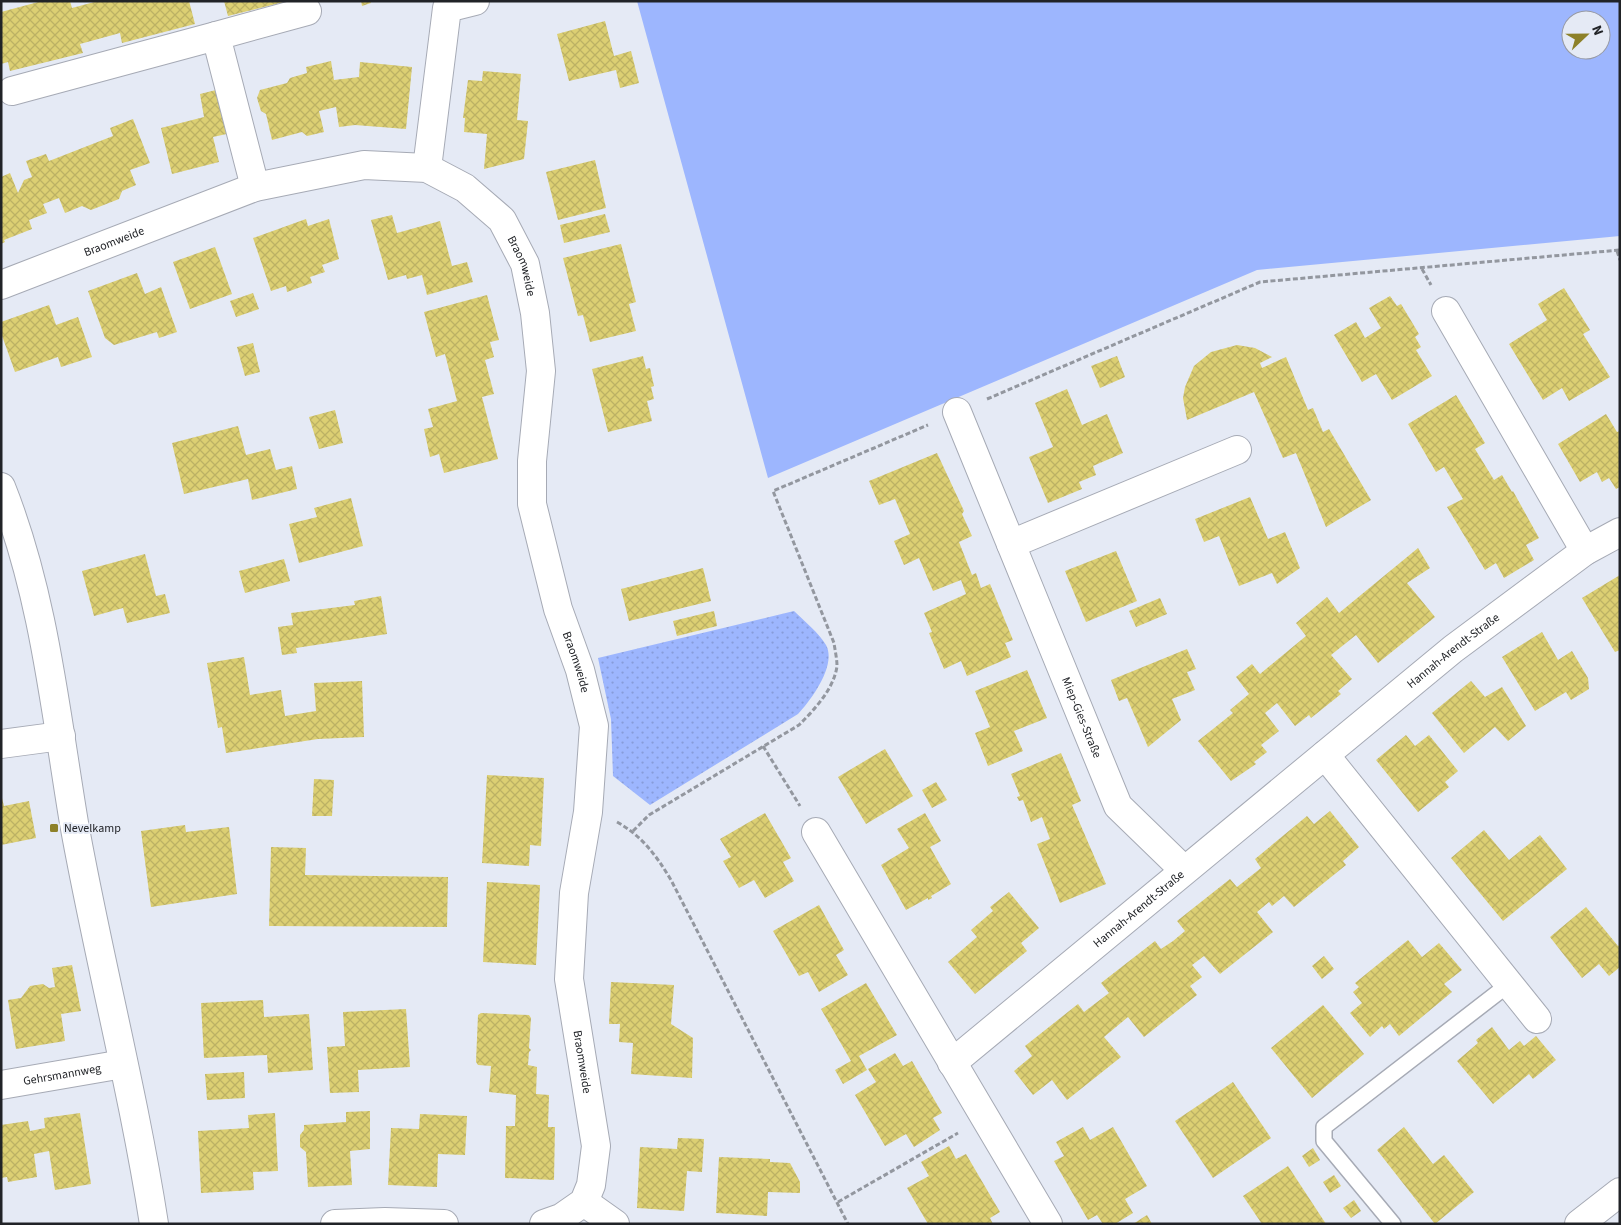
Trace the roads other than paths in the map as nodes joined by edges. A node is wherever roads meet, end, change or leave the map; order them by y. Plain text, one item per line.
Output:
1 (474, 1) edge
2 (307, 11) dead end
3 (216, 36) junction
4 (12, 91) dead end
5 (427, 168) junction
6 (255, 187) junction
7 (1, 285) edge
8 (1446, 311) dead end
9 (957, 412) road end
10 (1237, 450) dead end
11 (1, 487) edge
12 (1620, 532) edge
13 (1011, 544) junction
14 (1585, 551) junction
15 (61, 736) junction
16 (1, 744) edge
17 (1325, 755) junction
18 (816, 832) road end
19 (1184, 870) junction
20 (1509, 984) junction
21 (1537, 1019) dead end
22 (952, 1062) junction
23 (124, 1064) junction
24 (1, 1085) edge
25 (1620, 1192) edge
26 (584, 1202) junction
27 (154, 1224) edge
28 (335, 1224) edge
29 (444, 1224) edge
30 (544, 1224) edge
31 (615, 1224) edge
32 (1048, 1224) edge
33 (1392, 1224) edge
34 (1579, 1224) edge

1 - 5 street
2 - 3 street
3 - 4 street
3 - 6 street
5 - 6 street, Braomweide
5 - 26 street, Braomweide
6 - 7 street, Braomweide
8 - 14 street
9 - 13 street, Miep-Gies-Straße
10 - 13 street
11 - 15 street
12 - 14 street, Hannah-Arendt-Straße
13 - 19 street, Miep-Gies-Straße
14 - 17 street, Hannah-Arendt-Straße
15 - 16 street
15 - 23 street
17 - 19 street, Hannah-Arendt-Straße
17 - 20 street
18 - 22 street
19 - 22 street, Hannah-Arendt-Straße
20 - 21 street
20 - 33 lane
22 - 32 street
23 - 24 street, Gehrsmannweg
23 - 27 street
25 - 34 street
26 - 30 street
26 - 31 street
28 - 29 street

